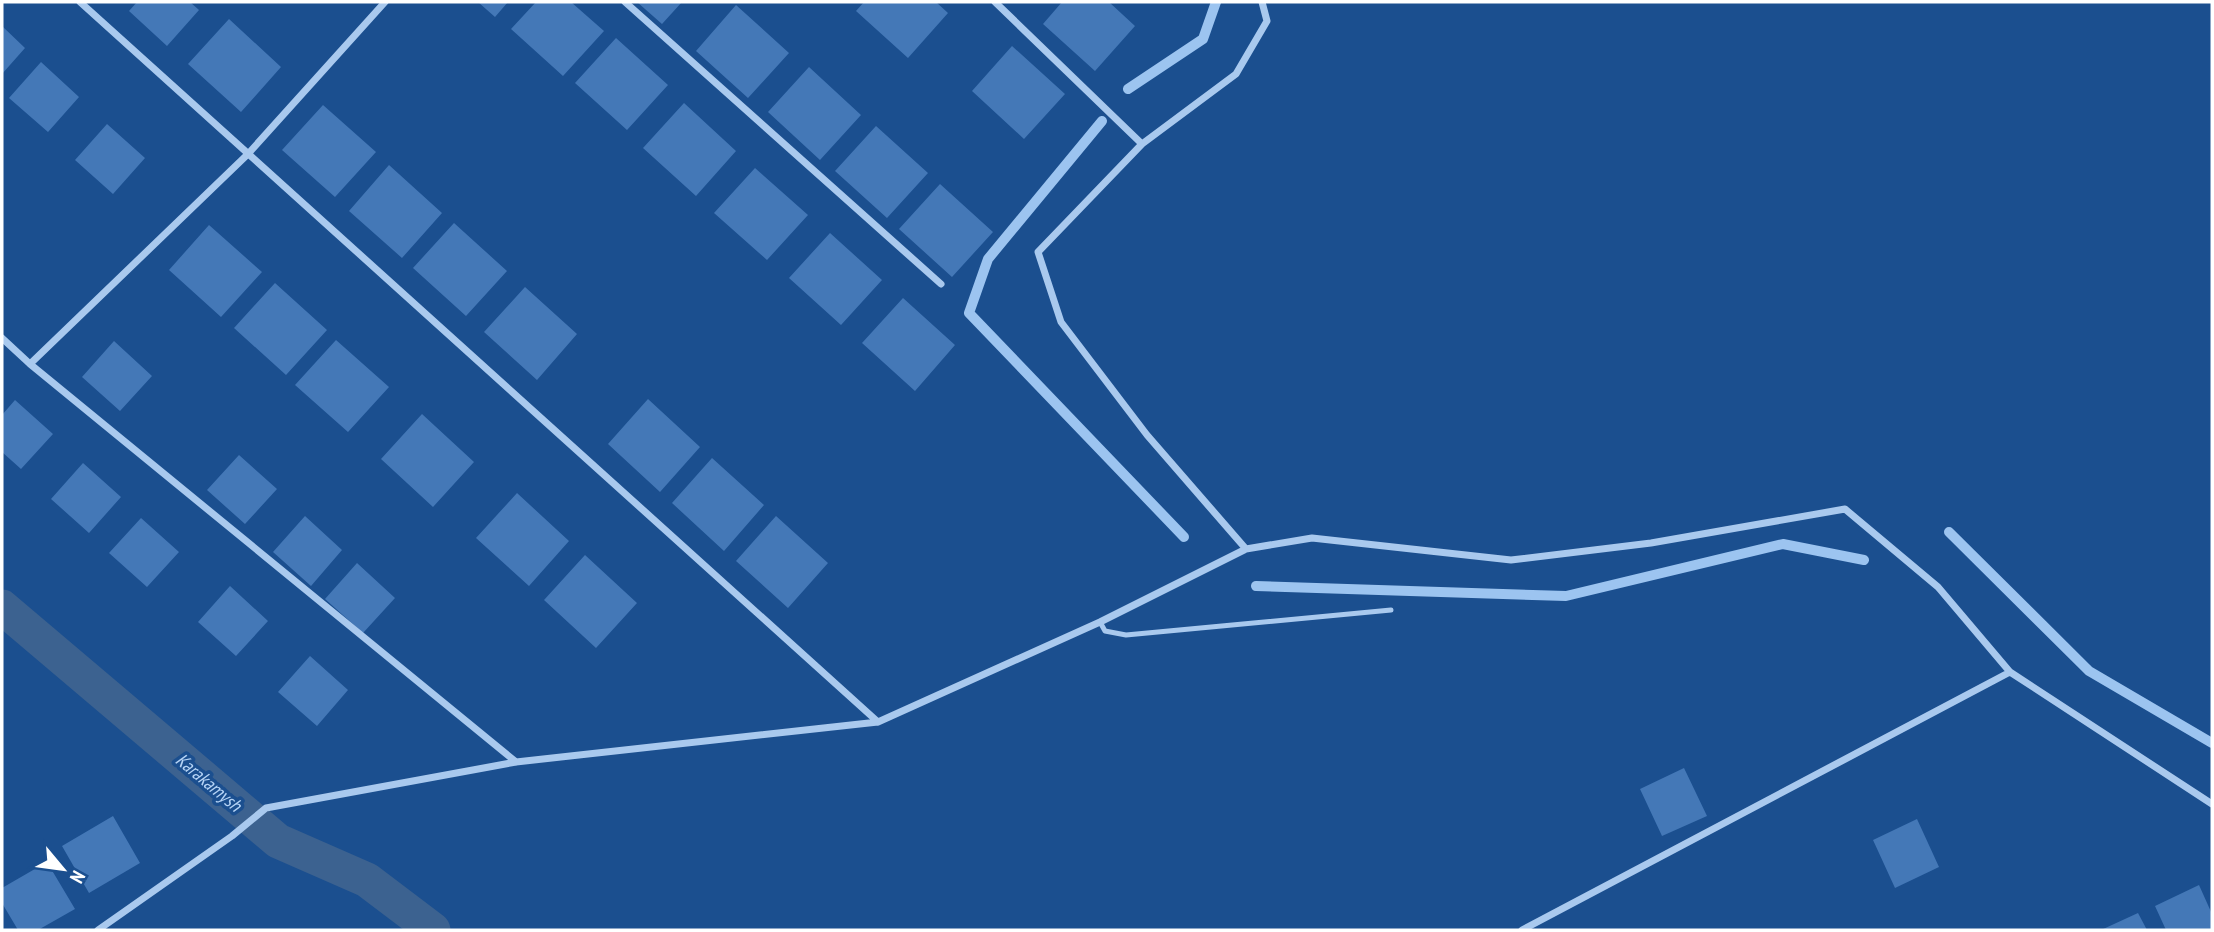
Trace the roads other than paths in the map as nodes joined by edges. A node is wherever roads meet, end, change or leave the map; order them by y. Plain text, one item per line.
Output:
1 (80, 2) edge
2 (385, 2) edge
3 (625, 2) edge
4 (995, 2) edge
5 (1262, 2) edge
6 (1142, 144) junction
7 (248, 154) junction
8 (941, 284) dead end
9 (2, 338) edge
10 (30, 364) junction
11 (1246, 549) junction
12 (1391, 610) dead end
13 (1100, 622) junction
14 (2010, 671) junction
15 (877, 722) junction
16 (516, 762) junction
17 (2212, 804) edge
18 (98, 930) edge
19 (1522, 930) edge

1 - 7 street
2 - 7 street
3 - 8 street
4 - 6 street
5 - 6 street
6 - 11 street
7 - 10 street
7 - 15 street
9 - 10 street
10 - 16 street
11 - 13 street
11 - 14 street
12 - 13 lane
13 - 15 street
14 - 17 street
14 - 19 street
15 - 16 street
16 - 18 street

